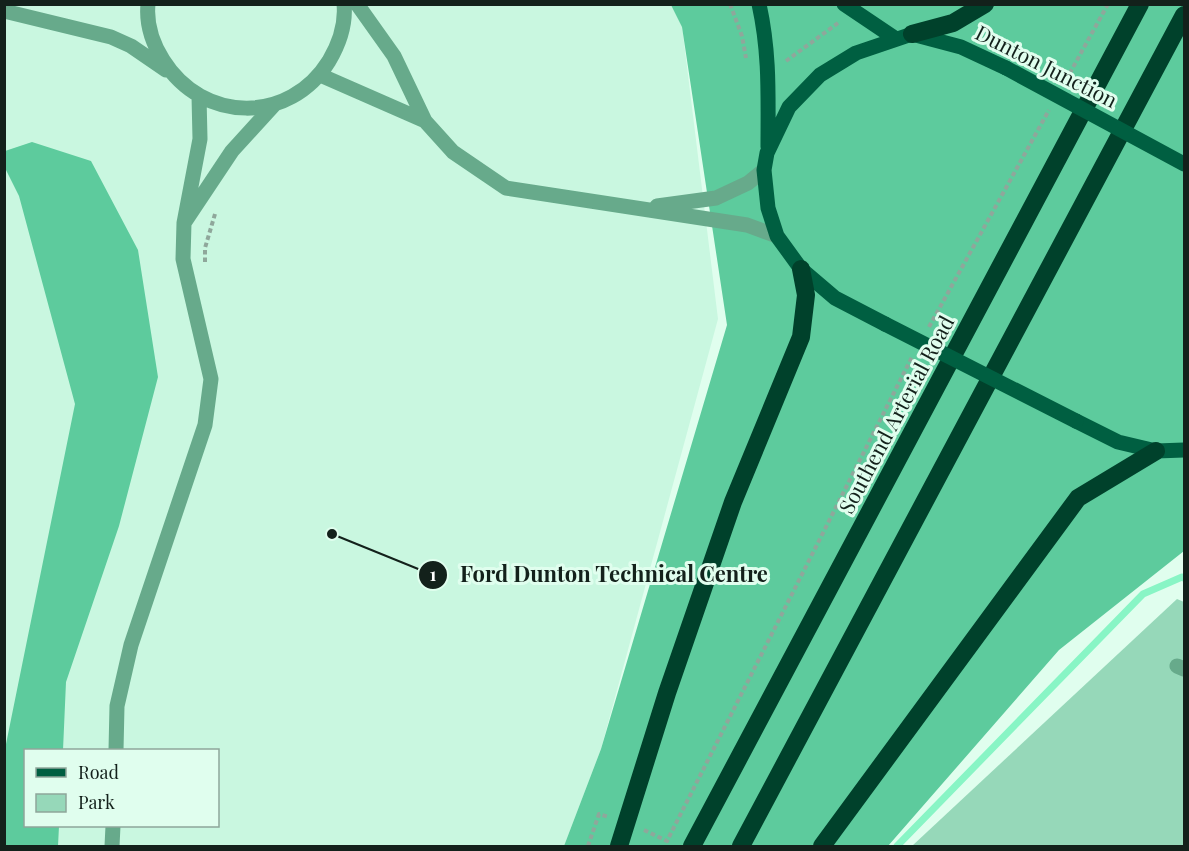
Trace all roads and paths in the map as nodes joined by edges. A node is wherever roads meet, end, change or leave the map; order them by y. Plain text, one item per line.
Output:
1 (148, 4) edge
2 (344, 4) edge
3 (357, 4) edge
4 (730, 4) edge
5 (759, 4) edge
6 (844, 4) edge
7 (985, 4) edge
8 (1108, 4) edge
9 (1140, 4) edge
10 (4, 11) edge
11 (1185, 15) edge
12 (831, 27) dead end
13 (904, 37) junction
14 (788, 60) dead end
15 (748, 62) dead end
16 (173, 75) junction
17 (320, 75) junction
18 (1061, 88) dead end
19 (199, 96) junction
20 (274, 105) junction
21 (1049, 109) dead end
22 (425, 121) junction
23 (767, 153) junction
24 (1185, 164) edge
25 (765, 170) junction
26 (642, 208) junction
27 (184, 223) junction
28 (777, 236) junction
29 (801, 269) junction
30 (927, 330) dead end
31 (916, 351) dead end
32 (1185, 450) edge
33 (1156, 451) junction
34 (116, 749) edge
35 (617, 820) dead end
36 (113, 827) edge
37 (639, 828) dead end
38 (112, 846) edge
39 (588, 846) edge
40 (619, 846) edge
41 (692, 846) edge
42 (741, 846) edge
43 (822, 846) edge

1 - 16 lane
2 - 17 lane
3 - 22 lane
4 - 15 path
5 - 23 main road
6 - 13 main road
7 - 13 highway
8 - 18 path
9 - 41 highway, Southend Arterial Road
10 - 16 lane
11 - 42 highway
12 - 14 path
13 - 23 main road
13 - 24 main road, Dunton Junction, bridge
16 - 19 lane
17 - 20 lane
17 - 22 lane
19 - 20 lane
19 - 27 lane
20 - 27 lane
21 - 30 path
22 - 26 lane
23 - 25 main road
25 - 26 lane
25 - 28 main road
26 - 28 lane
27 - 34 lane
28 - 29 main road
29 - 33 main road, bridge
29 - 40 highway
31 - 37 path
32 - 33 main road
33 - 43 highway
35 - 39 path
36 - 38 lane

